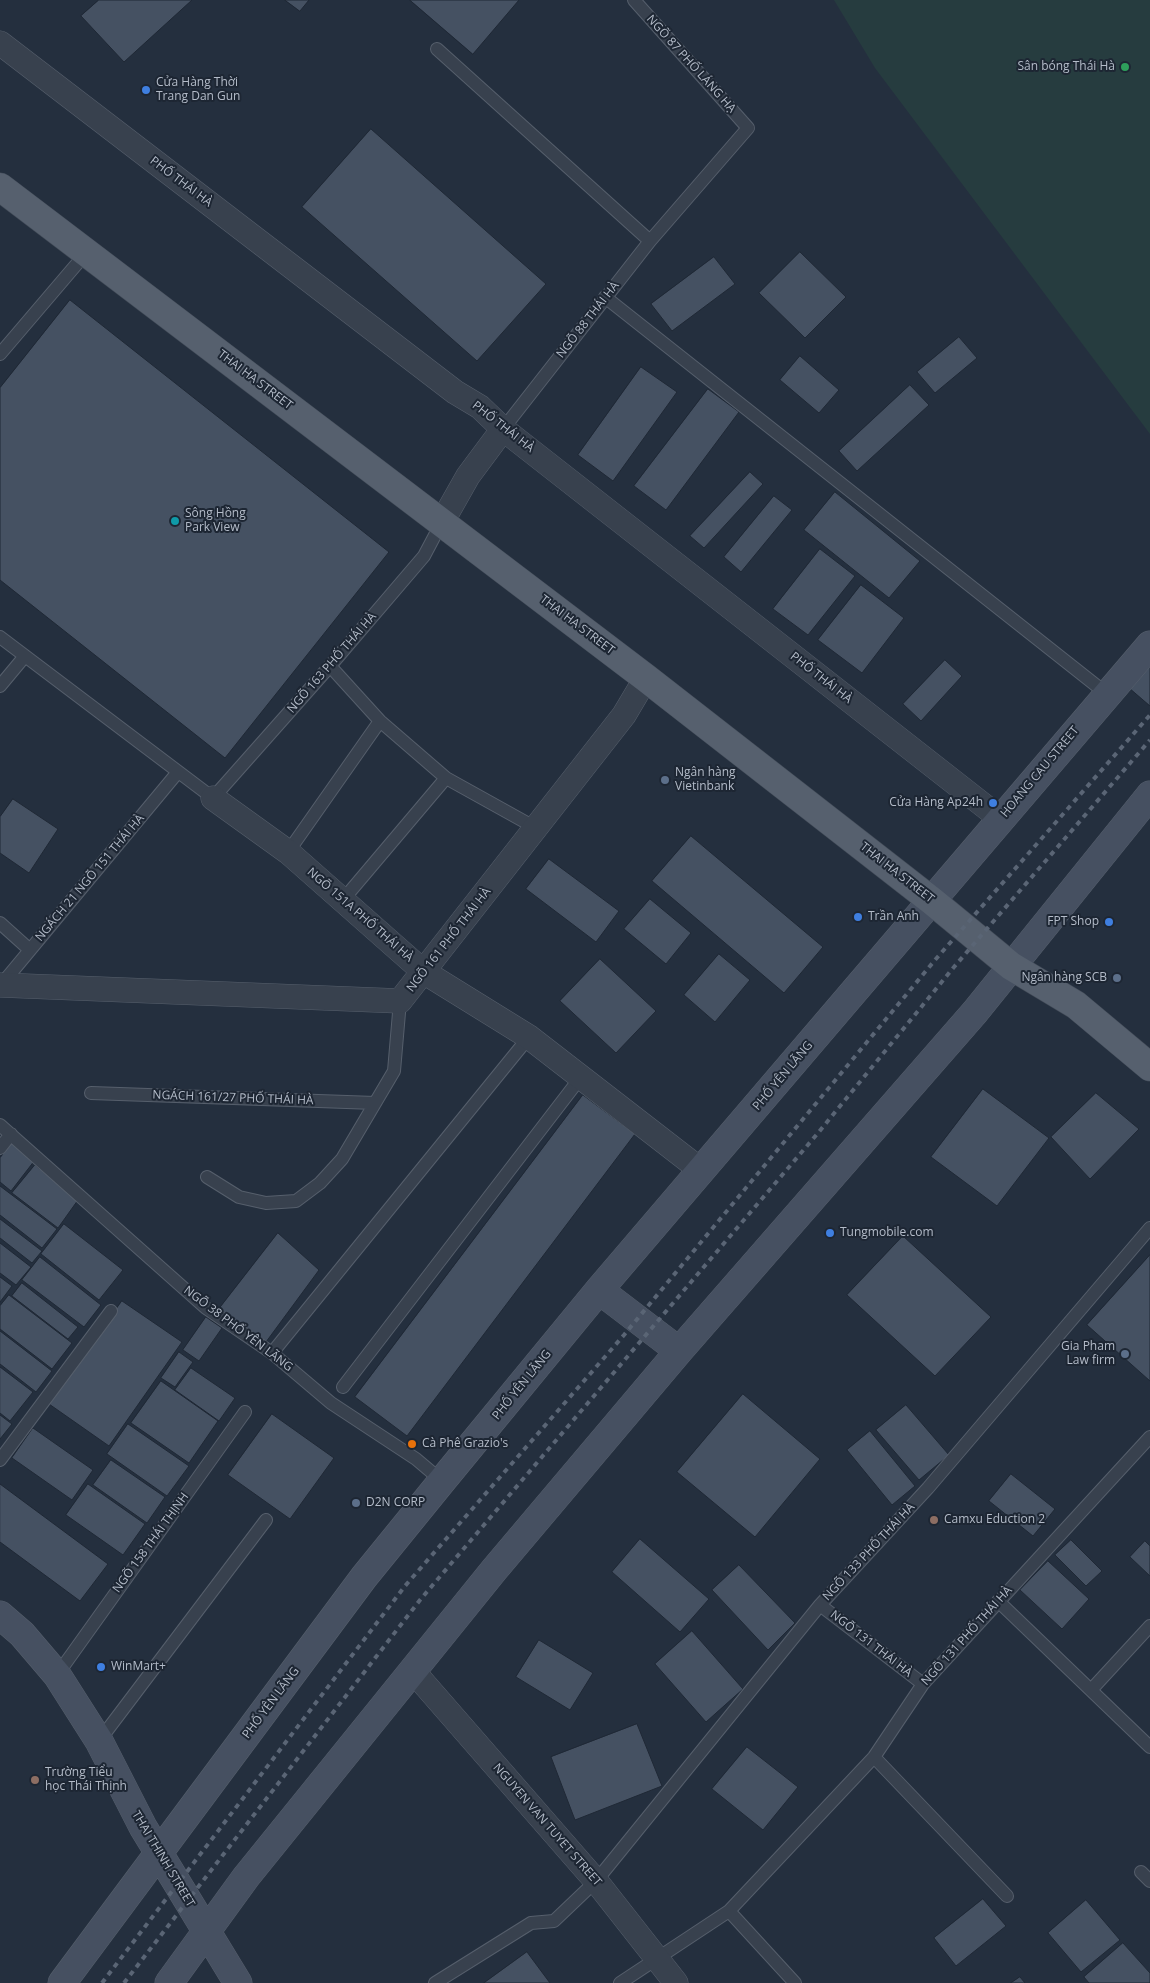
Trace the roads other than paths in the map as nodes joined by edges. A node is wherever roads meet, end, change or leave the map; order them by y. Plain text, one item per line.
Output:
1 (634, 0) edge
2 (0, 43) edge
3 (437, 49) dead end
4 (748, 128) joint
5 (0, 187) edge
6 (650, 241) junction
7 (87, 252) junction
8 (605, 297) junction
9 (0, 354) edge
10 (503, 429) junction
11 (442, 522) junction
12 (0, 637) edge
13 (1150, 645) edge
14 (25, 656) junction
15 (330, 666) junction
16 (646, 678) junction
17 (0, 686) edge
18 (1107, 694) junction
19 (380, 721) junction
20 (178, 772) junction
21 (446, 778) junction
22 (1150, 795) edge
23 (213, 798) junction
24 (1001, 819) junction
25 (536, 828) junction
26 (288, 852) junction
27 (342, 901) junction
28 (932, 901) junction
29 (0, 923) edge
30 (30, 950) junction
31 (1011, 966) junction
32 (424, 972) junction
33 (0, 985) edge
34 (400, 1001) junction
35 (529, 1037) junction
36 (1150, 1067) edge
37 (580, 1077) junction
38 (91, 1093) dead end
39 (375, 1103) junction
40 (0, 1125) edge
41 (11, 1134) junction
42 (0, 1148) edge
43 (702, 1171) junction
44 (207, 1176) dead end
45 (1150, 1228) edge
46 (599, 1290) junction
47 (111, 1310) dead end
48 (679, 1351) junction
49 (272, 1353) junction
50 (343, 1388) dead end
51 (245, 1412) dead end
52 (1150, 1437) edge
53 (0, 1460) edge
54 (442, 1481) junction
55 (266, 1520) dead end
56 (998, 1602) junction
57 (820, 1605) junction
58 (0, 1615) edge
59 (1150, 1626) edge
60 (413, 1671) junction
61 (57, 1675) junction
62 (922, 1684) junction
63 (1091, 1690) junction
64 (98, 1741) junction
65 (1150, 1746) edge
66 (874, 1757) junction
67 (159, 1853) junction
68 (596, 1881) junction
69 (1006, 1896) dead end
70 (729, 1911) junction
71 (206, 1931) junction
72 (658, 1959) junction
73 (62, 1983) edge
74 (169, 1983) edge
75 (238, 1983) edge
76 (435, 1983) edge
77 (620, 1983) edge
78 (676, 1983) edge
79 (795, 1983) edge

1 - 4 lane, NGÕ 87 PHỐ LÁNG HẠ
2 - 10 street, PHỐ THÁI HÀ
3 - 6 lane
4 - 6 lane, NGÕ 88 THÁI HÀ
5 - 7 main road, THAI HA STREET
6 - 8 lane, NGÕ 88 THÁI HÀ
7 - 9 lane
7 - 11 main road, THAI HA STREET
8 - 10 lane, NGÕ 88 THÁI HÀ
8 - 18 lane
10 - 11 street, NGÕ 88 THÁI HÀ
10 - 24 street, PHỐ THÁI HÀ
11 - 15 lane, NGÕ 163 PHỐ THÁI HÀ
11 - 16 main road, THAI HA STREET
12 - 14 lane
13 - 18 main road, HOANG CAU STREET
14 - 17 lane
14 - 20 lane
15 - 19 lane
15 - 23 lane, NGÕ 163 PHỐ THÁI HÀ
16 - 25 street, NGÕ 161 PHỐ THÁI HÀ
16 - 28 main road, THAI HA STREET
18 - 24 main road, HOANG CAU STREET
19 - 21 lane
19 - 26 lane
20 - 23 lane
20 - 30 lane, NGÁCH 21 NGÕ 151 THÁI HÀ
21 - 25 lane
21 - 27 lane
22 - 31 main road
23 - 26 street, NGÕ 151A PHỐ THÁI HÀ
24 - 28 main road, HOANG CAU STREET
25 - 32 street, NGÕ 161 PHỐ THÁI HÀ
26 - 27 street, NGÕ 151A PHỐ THÁI HÀ
27 - 32 street, NGÕ 151A PHỐ THÁI HÀ
28 - 31 main road, THAI HA STREET
28 - 43 main road, PHỐ YÊN LÃNG
29 - 30 lane
30 - 33 lane, NGÁCH 21 NGÕ 151 THÁI HÀ
31 - 36 main road, THAI HA STREET
31 - 48 main road
32 - 34 street, NGÕ 161 PHỐ THÁI HÀ
32 - 35 street, NGÕ 151A PHỐ THÁI HÀ
33 - 34 street, NGÕ 161 PHỐ THÁI HÀ
34 - 39 lane
35 - 37 street, NGÕ 151A PHỐ THÁI HÀ
35 - 49 lane
37 - 43 street, NGÕ 151A PHỐ THÁI HÀ
37 - 50 lane
38 - 39 lane, NGÁCH 161/27 PHỐ THÁI HÀ
39 - 44 lane
40 - 41 lane, NGÕ 38 PHỐ YÊN LÃNG
41 - 42 lane
41 - 49 lane, NGÕ 38 PHỐ YÊN LÃNG
43 - 46 main road, PHỐ YÊN LÃNG
45 - 57 lane, NGÕ 133 PHỐ THÁI HÀ
46 - 48 main road
46 - 54 main road, PHỐ YÊN LÃNG
47 - 53 lane
48 - 60 main road
49 - 54 lane, NGÕ 38 PHỐ YÊN LÃNG
51 - 61 lane, NGÕ 158 THÁI THỊNH
52 - 56 lane, NGÕ 131 PHỐ THÁI HÀ
54 - 67 main road, PHỐ YÊN LÃNG
55 - 64 lane
56 - 62 lane, NGÕ 131 PHỐ THÁI HÀ
56 - 63 lane
57 - 62 lane, NGÕ 131 THÁI HÀ
57 - 68 lane, NGÕ 133 PHỐ THÁI HÀ
58 - 61 main road, THAI THINH STREET
59 - 63 lane
60 - 68 street, NGUYEN VAN TUYET STREET
60 - 71 main road
61 - 64 main road, THAI THINH STREET
62 - 66 lane, NGÕ 131 PHỐ THÁI HÀ
63 - 65 lane
64 - 67 main road, THAI THINH STREET
66 - 69 lane
66 - 70 lane, NGÕ 131 PHỐ THÁI HÀ
67 - 71 main road, THAI THINH STREET
67 - 73 main road, PHỐ YÊN LÃNG
68 - 72 street, NGUYEN VAN TUYET STREET
68 - 76 lane, NGÕ 133 PHỐ THÁI HÀ
70 - 72 lane, NGÕ 131 PHỐ THÁI HÀ
70 - 79 lane
71 - 74 main road
71 - 75 main road, THAI THINH STREET
72 - 77 lane, NGÕ 131 PHỐ THÁI HÀ
72 - 78 street, NGUYEN VAN TUYET STREET

